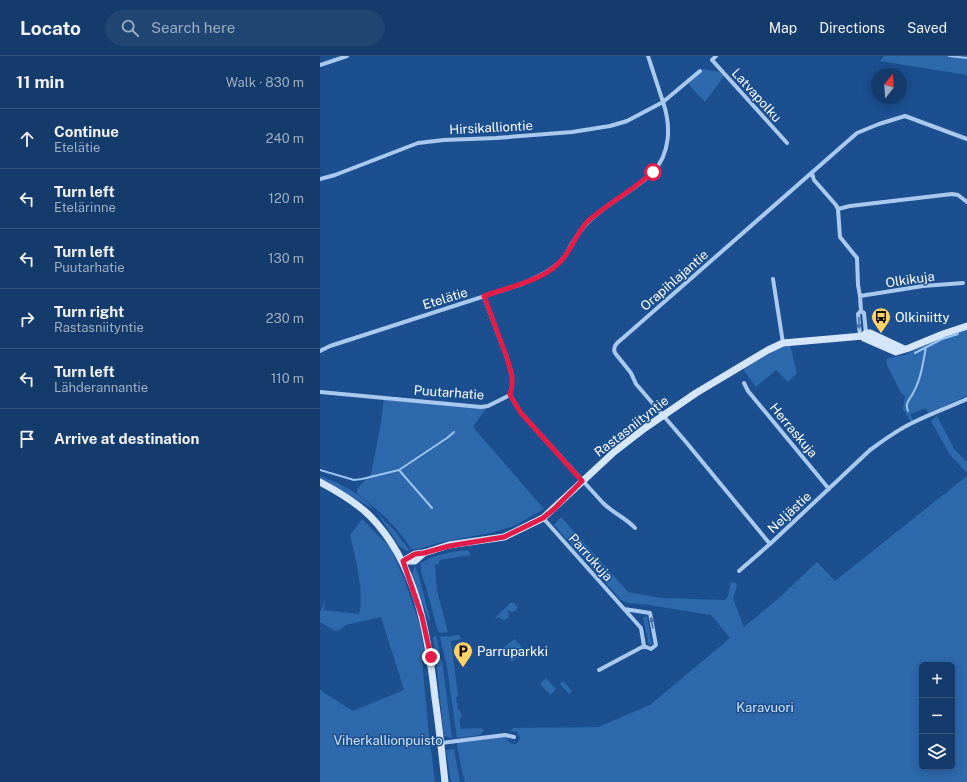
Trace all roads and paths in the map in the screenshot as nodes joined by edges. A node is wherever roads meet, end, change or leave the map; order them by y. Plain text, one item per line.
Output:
1 (347, 56) edge
2 (648, 56) edge
3 (716, 56) edge
4 (320, 65) edge
5 (700, 71) dead end
6 (663, 102) junction
7 (967, 139) edge
8 (787, 144) dead end
9 (812, 172) junction
10 (320, 179) edge
11 (967, 202) edge
12 (838, 209) junction
13 (773, 279) dead end
14 (964, 283) dead end
15 (484, 296) junction
16 (860, 296) junction
17 (967, 326) edge
18 (863, 335) junction
19 (783, 343) junction
20 (320, 351) edge
21 (744, 383) dead end
22 (320, 392) edge
23 (510, 395) junction
24 (967, 399) edge
25 (663, 415) junction
26 (582, 481) junction
27 (320, 482) edge
28 (829, 489) junction
29 (543, 518) junction
30 (635, 528) dead end
31 (770, 544) junction
32 (403, 561) junction
33 (739, 571) dead end
34 (624, 608) junction
35 (644, 646) junction
36 (600, 670) dead end
37 (514, 737) dead end
38 (441, 743) junction
39 (445, 782) edge

1 - 4 street
2 - 6 street, Etelätie
3 - 8 street, Latvapolku
5 - 6 street, Hirsikalliontie
6 - 10 street, Hirsikalliontie
6 - 15 street, Etelätie
7 - 9 street
9 - 12 street
9 - 25 street, Orapihlajantie
11 - 12 street
12 - 16 street
13 - 19 street
14 - 16 street, Olkikuja
15 - 20 street, Etelätie
15 - 23 street
16 - 18 street
17 - 18 street
18 - 19 street, Rastasniityntie
19 - 25 street, Rastasniityntie
21 - 28 street, Herraskuja
22 - 23 street, Puutarhatie
23 - 26 street
24 - 28 street, Neljästie
25 - 26 street, Rastasniityntie
25 - 31 street, Neljästie
26 - 29 street, Rastasniityntie
26 - 30 street
27 - 32 street
28 - 31 street, Neljästie
29 - 32 street, Rastasniityntie
29 - 34 street, Parrukuja
31 - 33 street
32 - 38 street
34 - 35 street, Parrukuja
35 -> 34 street
35 - 36 street
37 - 38 street
38 - 39 street

